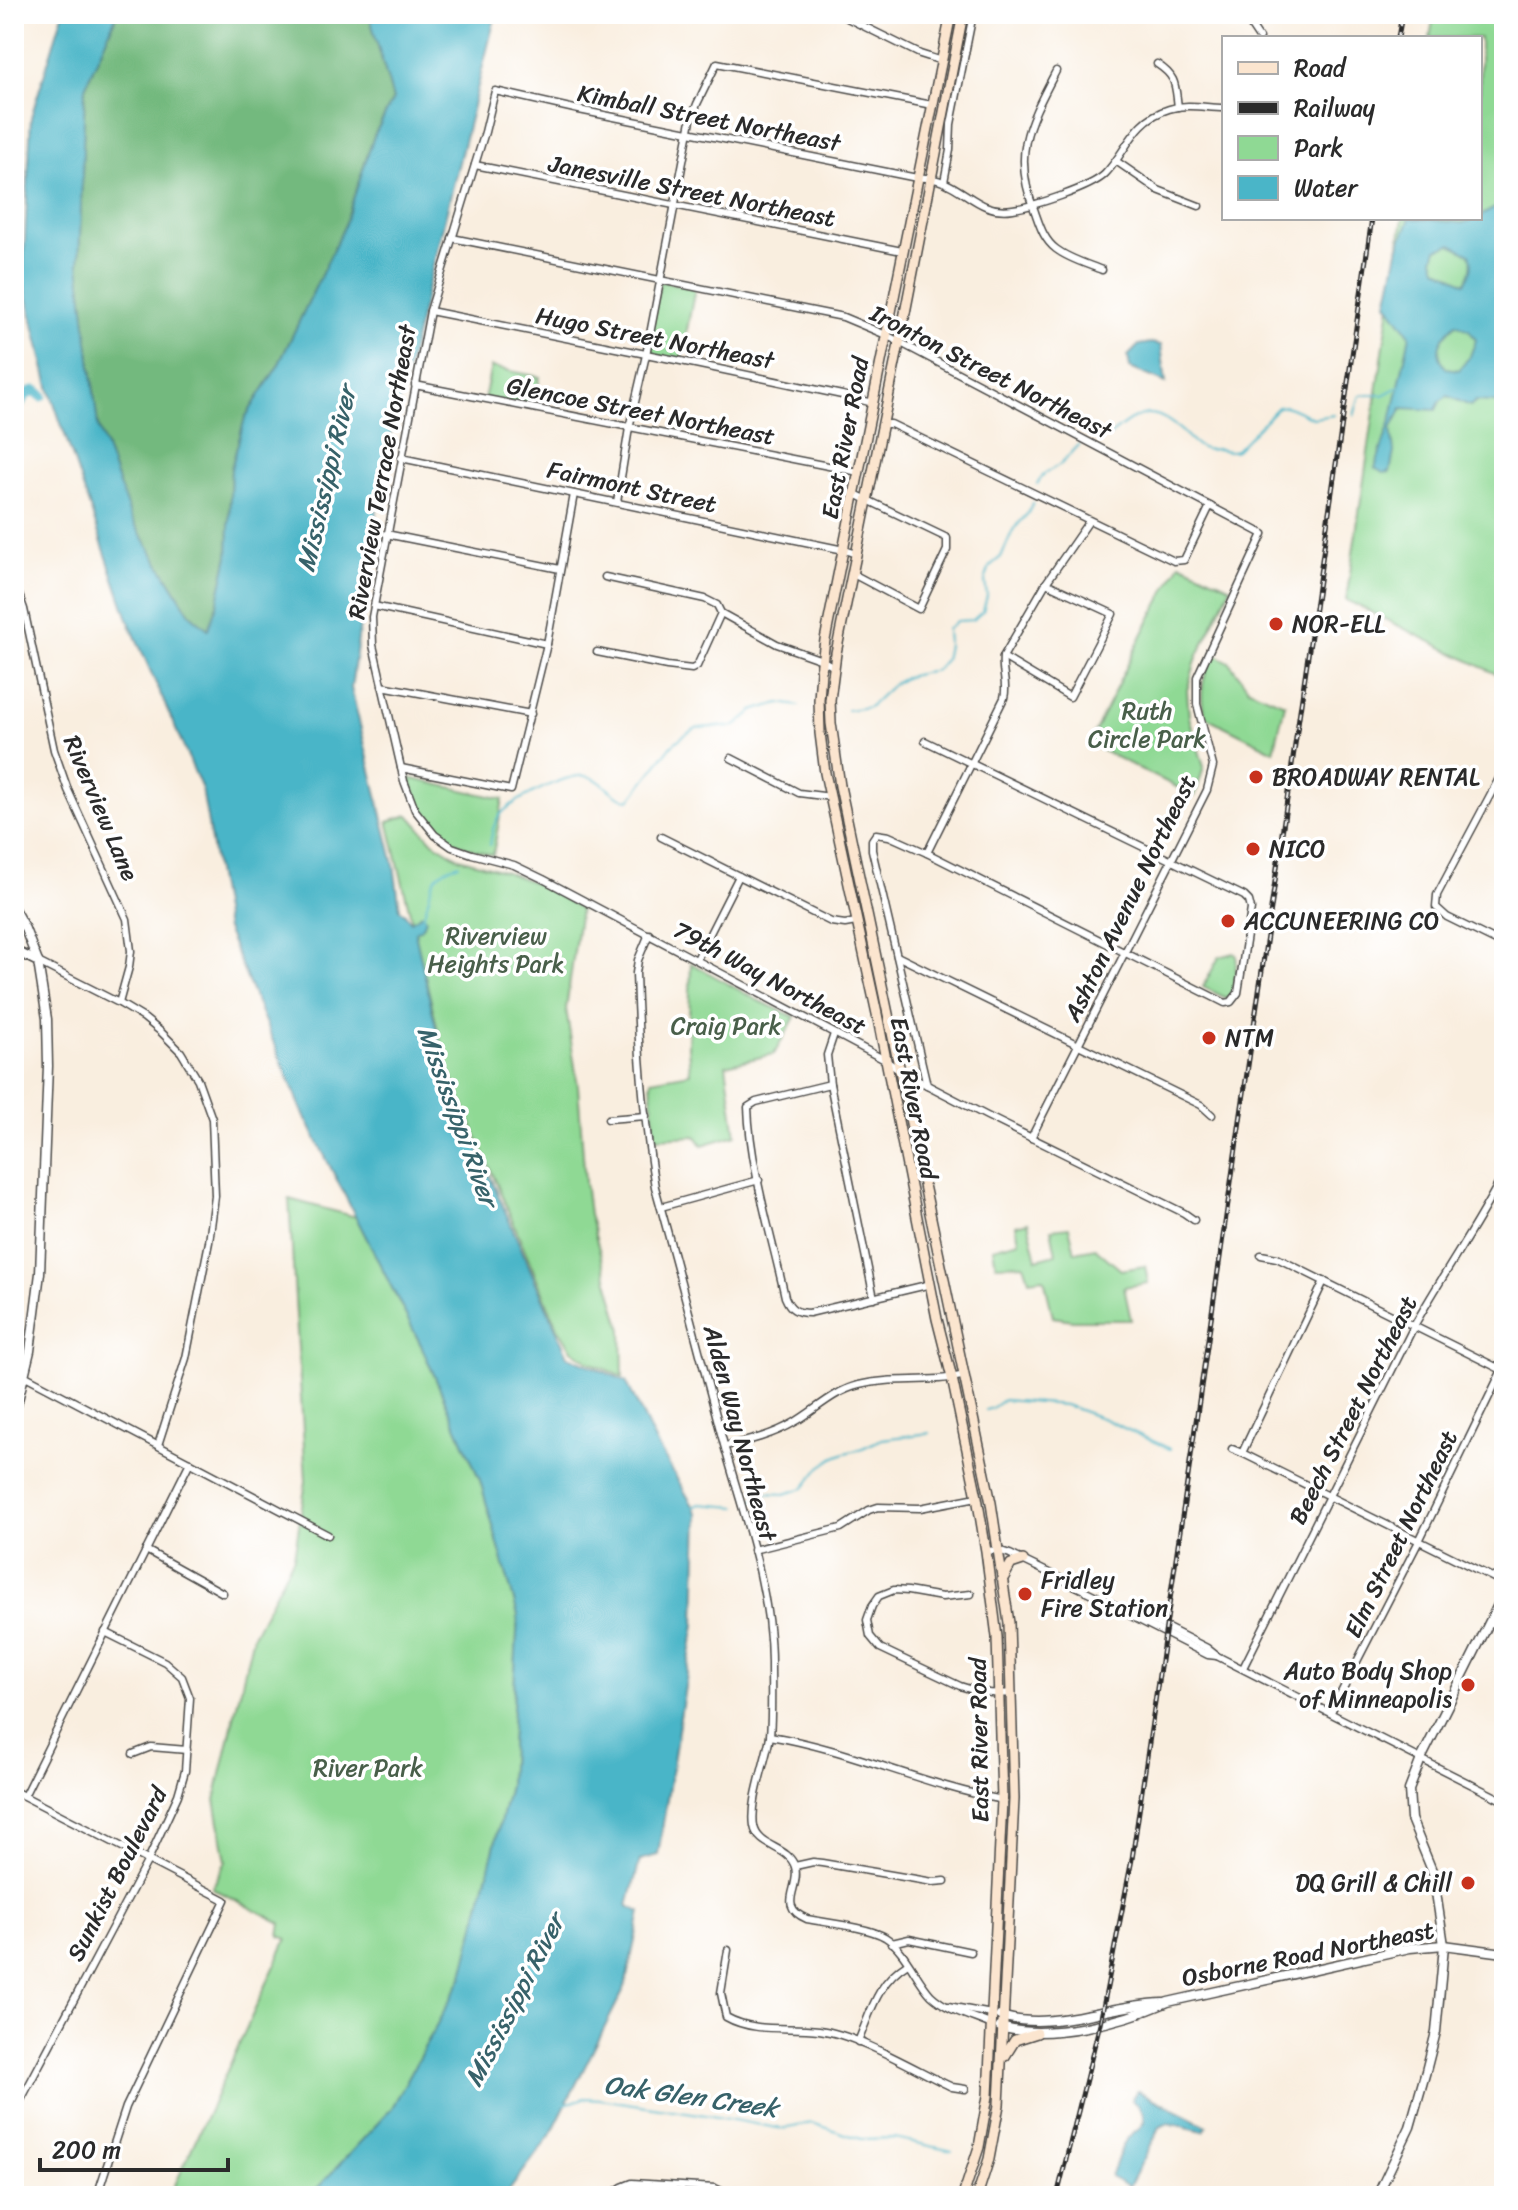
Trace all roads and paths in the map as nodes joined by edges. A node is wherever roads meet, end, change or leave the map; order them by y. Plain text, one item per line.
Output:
1 (839, 14) edge
2 (951, 14) edge
3 (963, 14) edge
4 (973, 14) edge
5 (1243, 14) edge
6 (1258, 36) edge
7 (941, 60) junction
8 (1157, 64) dead end
9 (953, 66) junction
10 (1056, 71) dead end
11 (495, 91) joint
12 (932, 105) junction
13 (1178, 107) junction
14 (1222, 108) edge
15 (689, 131) junction
16 (1116, 161) junction
17 (475, 165) junction
18 (931, 177) junction
19 (917, 178) junction
20 (944, 182) junction
21 (674, 205) junction
22 (1032, 205) junction
23 (1199, 206) dead end
24 (452, 238) junction
25 (902, 251) junction
26 (1102, 270) dead end
27 (660, 281) junction
28 (430, 311) junction
29 (886, 335) junction
30 (899, 344) junction
31 (646, 355) junction
32 (415, 385) junction
33 (873, 403) junction
34 (883, 424) junction
35 (629, 428) junction
36 (401, 458) junction
37 (859, 472) junction
38 (574, 494) junction
39 (855, 494) junction
40 (867, 500) junction
41 (617, 502) junction
42 (1210, 506) junction
43 (1089, 521) junction
44 (386, 534) junction
45 (1263, 534) joint
46 (844, 550) junction
47 (856, 554) junction
48 (560, 569) junction
49 (853, 574) junction
50 (605, 577) dead end
51 (14, 581) edge
52 (1046, 583) junction
53 (374, 606) junction
54 (721, 613) junction
55 (547, 644) junction
56 (597, 652) dead end
57 (1003, 657) junction
58 (822, 660) junction
59 (834, 667) junction
60 (382, 686) junction
61 (531, 714) junction
62 (925, 741) dead end
63 (731, 758) dead end
64 (972, 764) junction
65 (401, 768) junction
66 (1504, 769) edge
67 (842, 795) junction
68 (830, 797) junction
69 (661, 837) dead end
70 (452, 847) joint
71 (927, 853) junction
72 (1171, 860) junction
73 (739, 876) junction
74 (14, 910) edge
75 (856, 922) junction
76 (14, 925) edge
77 (649, 934) junction
78 (1504, 945) edge
79 (14, 950) edge
80 (1124, 952) junction
81 (897, 956) junction
82 (697, 959) junction
83 (38, 962) junction
84 (119, 1003) junction
85 (834, 1034) junction
86 (1079, 1045) junction
87 (885, 1060) junction
88 (900, 1071) junction
89 (830, 1084) junction
90 (927, 1085) junction
91 (1212, 1115) dead end
92 (646, 1116) junction
93 (608, 1119) dead end
94 (1031, 1138) junction
95 (1504, 1173) edge
96 (759, 1180) junction
97 (661, 1207) junction
98 (1194, 1220) dead end
99 (1261, 1255) dead end
100 (1324, 1281) junction
101 (931, 1284) junction
102 (874, 1298) junction
103 (1414, 1326) junction
104 (14, 1370) edge
105 (1503, 1371) edge
106 (24, 1375) junction
107 (965, 1375) junction
108 (952, 1378) junction
109 (14, 1417) edge
110 (158, 1445) junction
111 (725, 1446) junction
112 (1232, 1449) dead end
113 (1242, 1453) junction
114 (190, 1462) junction
115 (1329, 1496) junction
116 (977, 1497) junction
117 (328, 1535) dead end
118 (1419, 1541) junction
119 (146, 1550) junction
120 (753, 1550) junction
121 (998, 1550) junction
122 (986, 1551) junction
123 (1023, 1560) junction
124 (1003, 1580) junction
125 (1504, 1583) edge
126 (223, 1593) dead end
127 (1504, 1593) edge
128 (971, 1594) dead end
129 (105, 1632) junction
130 (1243, 1668) junction
131 (1011, 1693) junction
132 (999, 1694) junction
133 (1331, 1712) junction
134 (770, 1736) junction
135 (187, 1750) junction
136 (133, 1754) dead end
137 (1421, 1759) junction
138 (14, 1791) edge
139 (24, 1796) junction
140 (1014, 1799) junction
141 (1002, 1800) junction
142 (1504, 1801) edge
143 (148, 1860) junction
144 (795, 1866) junction
145 (945, 1881) dead end
146 (892, 1943) junction
147 (1444, 1945) junction
148 (728, 1950) dead end
149 (971, 1952) dead end
150 (1504, 1953) edge
151 (908, 1963) junction
152 (1168, 2002) junction
153 (992, 2019) junction
154 (1004, 2023) junction
155 (1037, 2033) junction
156 (858, 2042) junction
157 (1002, 2063) junction
158 (965, 2089) dead end
159 (14, 2113) edge
160 (730, 2195) edge
161 (97, 2196) edge
162 (609, 2196) edge
163 (745, 2196) edge
164 (963, 2196) edge
165 (977, 2196) edge
166 (1377, 2196) edge

1 - 7 street
2 - 7 main road, East River Road
3 - 9 main road, East River Road
4 - 20 street
5 - 6 street
7 - 9 street
7 - 12 main road, East River Road
8 - 13 street
9 - 18 main road, East River Road
10 - 22 street
11 - 15 street, Kimball Street Northeast
11 - 17 street, Riverview Terrace Northeast
12 - 15 street
12 - 19 main road, East River Road
13 - 14 street
13 - 16 street
15 - 19 street, Kimball Street Northeast
15 - 21 street
16 - 22 street
16 - 23 street
17 - 21 street, Janesville Street Northeast
17 - 24 street, Riverview Terrace Northeast
18 - 19 street, Kimball Street Northeast
18 - 20 street
18 - 30 main road, East River Road
19 - 25 main road, East River Road
20 - 22 street
21 - 25 street, Janesville Street Northeast
21 - 27 street
22 - 26 street
24 - 27 street, Ironton Street Northeast
24 - 28 street, Riverview Terrace Northeast
25 - 29 main road, East River Road
27 - 29 street, Ironton Street Northeast
27 - 31 street
28 - 31 street, Hugo Street Northeast
28 - 32 street, Riverview Terrace Northeast
29 - 30 street, Ironton Street Northeast
29 - 33 main road, East River Road
30 - 34 main road, East River Road
30 - 42 street, Ironton Street Northeast
31 - 33 street, Hugo Street Northeast
31 - 35 street
32 - 35 street, Glencoe Street Northeast
32 - 36 street, Riverview Terrace Northeast
33 - 37 main road, East River Road
34 - 40 main road, East River Road
34 - 43 street
35 - 37 street, Glencoe Street Northeast
35 - 41 street
36 - 38 street, Fairmont Street
36 - 44 street, Riverview Terrace Northeast
37 - 39 main road, East River Road
38 - 41 street, Fairmont Street
38 - 48 street
39 - 40 street
39 - 46 main road, East River Road
40 - 47 main road, East River Road
40 - 49 street
41 - 46 street, Fairmont Street
42 - 43 street
42 - 45 street, Ironton Street Northeast
43 - 52 street
44 - 48 street
44 - 53 street, Riverview Terrace Northeast
45 - 72 street, Ashton Avenue Northeast
46 - 47 street, Fairmont Street
46 - 58 main road, East River Road
47 - 49 main road, East River Road
48 - 55 street
49 - 59 main road, East River Road
50 - 54 street
51 - 84 street, Riverview Lane
52 - 57 street
52 - 57 street
53 - 55 street
53 - 60 street, Riverview Terrace Northeast
54 - 56 street
54 - 58 street
55 - 61 street
57 - 64 street
58 - 59 street
58 - 68 main road, East River Road
59 - 67 main road, East River Road
60 - 61 street
60 - 65 street, Riverview Terrace Northeast
61 - 65 street
62 - 64 street
63 - 68 street
64 - 71 street
64 - 72 street
65 - 70 street, Riverview Terrace Northeast
66 - 78 street
67 - 68 street
67 - 88 main road, East River Road
68 - 75 main road, East River Road
69 - 73 street
70 - 77 street, 79th Way Northeast
71 - 80 street
71 - 81 street
72 - 80 street, Ashton Avenue Northeast
72 - 80 street
73 - 75 street
73 - 82 street
74 - 76 street
74 - 83 street
75 - 87 main road, East River Road
77 - 82 street, 79th Way Northeast
77 - 92 street, Alden Way Northeast
79 - 83 street
80 - 86 street, Ashton Avenue Northeast
81 - 86 street
81 - 90 street
82 - 85 street, 79th Way Northeast
83 - 84 street
83 - 106 street
84 - 110 street
85 - 87 street, 79th Way Northeast
85 - 89 street
86 - 91 street
86 - 94 street, Ashton Avenue Northeast
87 - 88 street, 79th Way Northeast
87 - 101 main road, East River Road
88 - 90 street, 79th Way Northeast
88 - 107 main road, East River Road
89 - 96 street
89 - 102 street
90 - 94 street, 79th Way Northeast
92 - 93 street
92 - 97 street, Alden Way Northeast
94 - 98 street, 79th Way Northeast
95 - 103 street, Beech Street Northeast
96 - 97 street
96 - 102 street
97 - 111 street, Alden Way Northeast
99 - 100 street
100 - 103 street
100 - 113 street
101 - 102 street
101 - 108 main road, East River Road
103 - 105 street
103 - 115 street, Beech Street Northeast
104 - 106 street
105 - 118 street, Elm Street Northeast
106 - 109 street
106 - 110 street
107 - 108 street
107 - 121 main road, East River Road
108 - 111 street
108 - 116 main road, East River Road
110 - 114 street
111 - 120 street, Alden Way Northeast
112 - 113 street
113 - 115 street
114 - 117 street
114 - 119 street
115 - 118 street
115 - 130 street, Beech Street Northeast
116 - 120 street
116 - 122 main road, East River Road
118 - 125 street
118 - 133 street, Elm Street Northeast
119 - 126 street
119 - 129 street
120 - 134 street, Alden Way Northeast
121 - 122 street
121 - 123 street
121 - 124 main road, East River Road
122 - 132 main road, East River Road
123 - 124 main road
123 - 130 street
124 - 131 main road, East River Road
127 - 137 street
128 - 132 street
129 - 135 street, Sunkist Boulevard
129 - 139 street
130 - 133 street
131 - 132 street
131 - 140 main road, East River Road
132 - 141 main road, East River Road
133 - 137 street
134 - 141 street
134 - 144 street, Alden Way Northeast
135 - 136 street
135 - 143 street, Sunkist Boulevard
137 - 142 street
137 - 147 street
138 - 139 street
139 - 143 street
140 - 141 street
140 - 154 main road, East River Road
141 - 153 main road, East River Road
143 - 159 street, Sunkist Boulevard
143 - 161 street
144 - 145 street
144 - 146 street
146 - 149 street
146 - 151 street
147 - 150 street, Osborne Road Northeast
147 - 152 street, Osborne Road Northeast
147 - 166 street
148 - 156 street
151 - 153 street
151 - 156 street
152 - 154 street, Osborne Road Northeast
152 - 155 street, Osborne Road Northeast
153 - 154 street, Osborne Road Northeast
153 - 164 main road, East River Road
154 - 155 street, Osborne Road Northeast
154 - 157 main road, East River Road
155 - 157 main road
156 - 158 street
157 - 165 main road, East River Road
160 - 162 street
160 - 163 street

